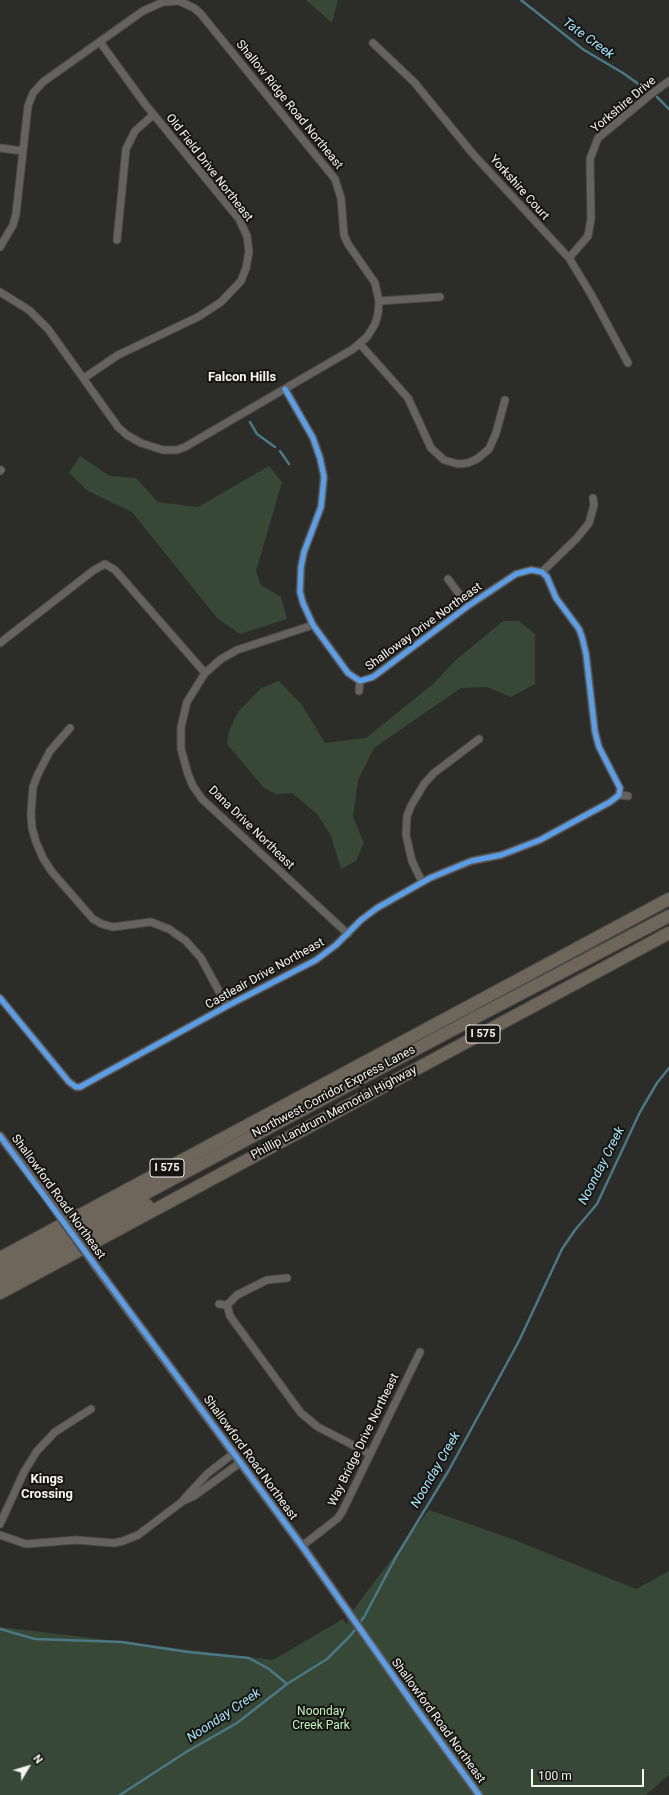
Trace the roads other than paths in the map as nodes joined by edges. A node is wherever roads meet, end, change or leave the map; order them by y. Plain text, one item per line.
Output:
1 (100, 42) junction
2 (373, 43) dead end
3 (669, 81) edge
4 (153, 114) junction
5 (0, 148) edge
6 (23, 151) junction
7 (117, 240) dead end
8 (0, 247) edge
9 (569, 258) junction
10 (0, 292) edge
11 (440, 297) dead end
12 (379, 301) junction
13 (360, 344) junction
14 (628, 363) dead end
15 (84, 378) junction
16 (285, 389) junction
17 (505, 400) dead end
18 (593, 498) dead end
19 (542, 572) junction
20 (448, 579) dead end
21 (468, 606) junction
22 (313, 625) junction
23 (0, 643) edge
24 (205, 673) junction
25 (360, 681) junction
26 (359, 691) dead end
27 (70, 728) dead end
28 (479, 739) dead end
29 (619, 795) junction
30 (628, 796) dead end
31 (422, 882) junction
32 (669, 899) edge
33 (669, 916) edge
34 (669, 933) edge
35 (348, 934) junction
36 (0, 998) edge
37 (226, 1006) junction
38 (76, 1087) junction
39 (74, 1095) dead end
40 (296, 1133) junction
41 (0, 1136) edge
42 (0, 1258) edge
43 (0, 1271) edge
44 (287, 1278) dead end
45 (0, 1281) edge
46 (0, 1293) edge
47 (219, 1304) dead end
48 (227, 1305) junction
49 (420, 1352) dead end
50 (91, 1409) dead end
51 (234, 1453) junction
52 (370, 1454) junction
53 (240, 1462) junction
54 (183, 1501) junction
55 (0, 1524) edge
56 (0, 1535) edge
57 (302, 1546) junction
58 (479, 1795) edge

1 - 4 street, Old Field Drive Northeast
1 - 6 street, Shallow Ridge Road Northeast
1 - 12 street, Shallow Ridge Road Northeast
2 - 9 street, Yorkshire Court
3 - 9 street, Yorkshire Drive
4 - 7 street
4 - 15 street, Old Field Drive Northeast
5 - 6 street
6 - 8 street, Shallow Ridge Road Northeast
9 - 14 street, Yorkshire Court
10 - 15 street, Shallow Ridge Road Northeast
11 - 12 street
12 - 13 street, Shallow Ridge Road Northeast
13 - 16 street, Shallow Ridge Road Northeast
13 - 17 street
15 - 16 street, Shallow Ridge Road Northeast
16 - 22 street, Shalloway Drive Northeast
18 - 19 street
19 - 21 street, Shalloway Drive Northeast
19 - 29 street
20 - 21 street, Shalloway Drive Northeast
21 - 25 street, Shalloway Drive Northeast
22 - 24 street, Dana Drive Northeast
22 - 25 street, Shalloway Drive Northeast
23 - 24 street
24 - 35 street, Dana Drive Northeast
25 - 26 street, Shalloway Drive Northeast
27 - 37 street
28 - 31 street
29 - 30 street
29 - 31 street, Castleair Drive Northeast
31 - 35 street, Castleair Drive Northeast
32 - 42 highway, I 575
33 - 43 highway, Northwest Corridor Express Lanes
34 - 40 highway, Phillip Landrum Memorial Highway / I 575
35 - 37 street, Castleair Drive Northeast
36 - 38 street
37 - 38 street, Castleair Drive Northeast
38 - 39 street
40 - 45 highway
40 - 46 highway, Phillip Landrum Memorial Highway / I 575
41 - 51 street, Shallowford Road Northeast, bridge
44 - 48 street
47 - 48 street
48 - 52 street
49 - 52 street, Way Bridge Drive Northeast
50 - 55 street
51 - 53 street, Shallowford Road Northeast
51 - 54 street
52 - 57 street, Way Bridge Drive Northeast
53 - 54 street
53 - 57 street, Shallowford Road Northeast
54 - 56 street
57 - 58 street, Shallowford Road Northeast

